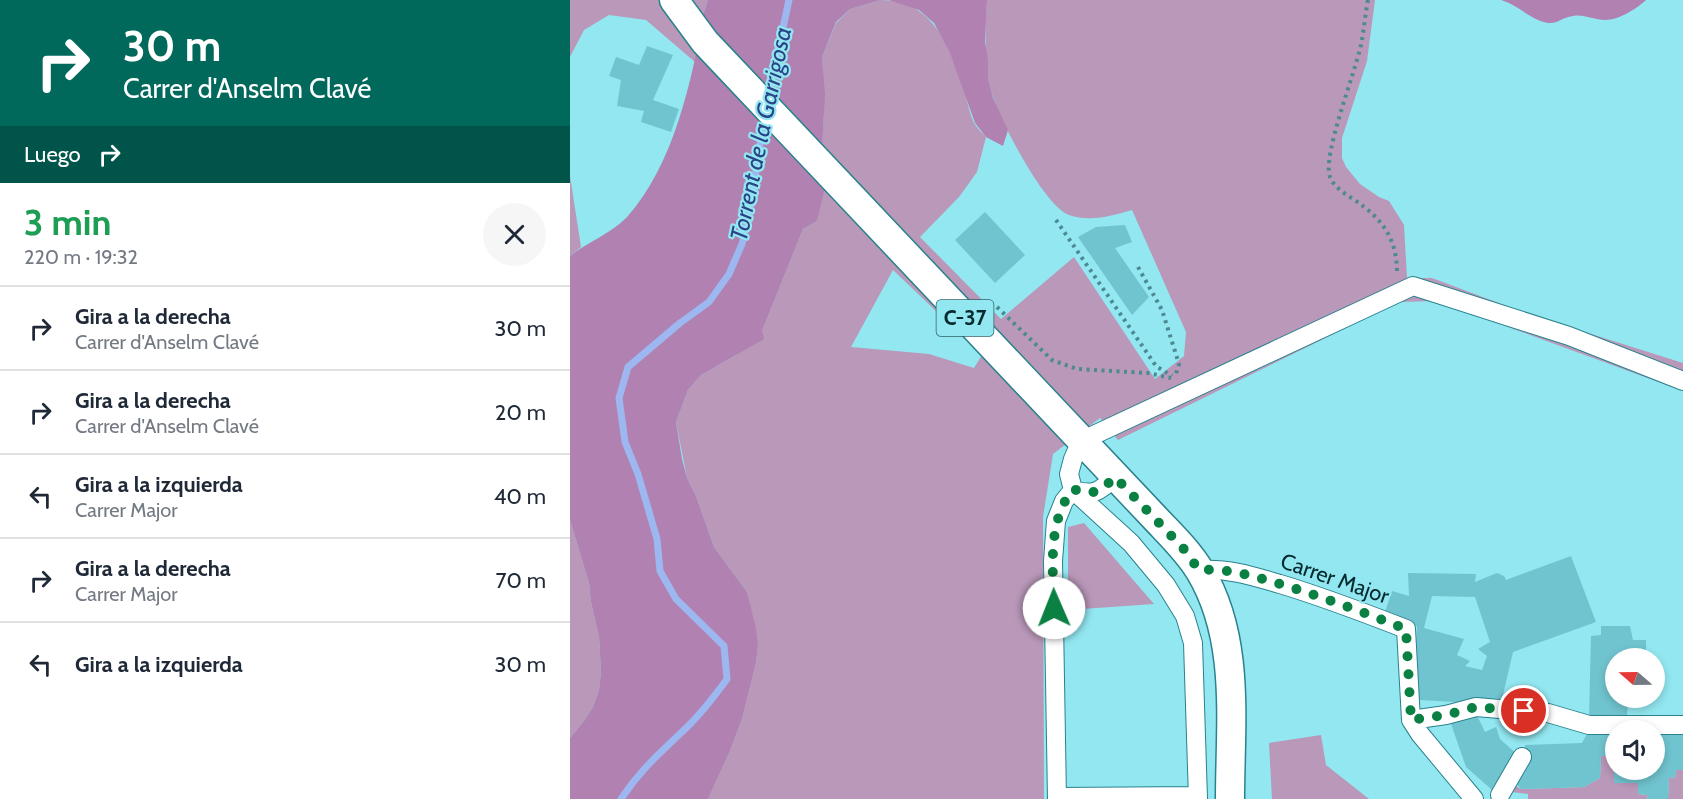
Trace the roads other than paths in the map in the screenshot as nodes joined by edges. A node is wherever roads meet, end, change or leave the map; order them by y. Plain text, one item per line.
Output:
1 (674, 0) edge
2 (1683, 381) edge
3 (1081, 441) junction
4 (1115, 477) junction
5 (1073, 489) junction
6 (1199, 570) junction
7 (1411, 720) junction
8 (1683, 725) edge
9 (1522, 757) dead end
10 (1500, 795) dead end
11 (1057, 798) edge
12 (1198, 798) edge
13 (1230, 799) edge
14 (1474, 799) edge

1 - 3 main road, C-37
2 - 3 street
3 - 4 main road, C-37
3 - 5 street
4 - 5 street
4 - 6 main road, C-37
5 - 11 street
5 - 12 street
6 - 7 street, Carrer Major
6 - 13 main road, C-37
7 - 8 street
7 - 14 street
9 - 10 street
11 - 12 street

